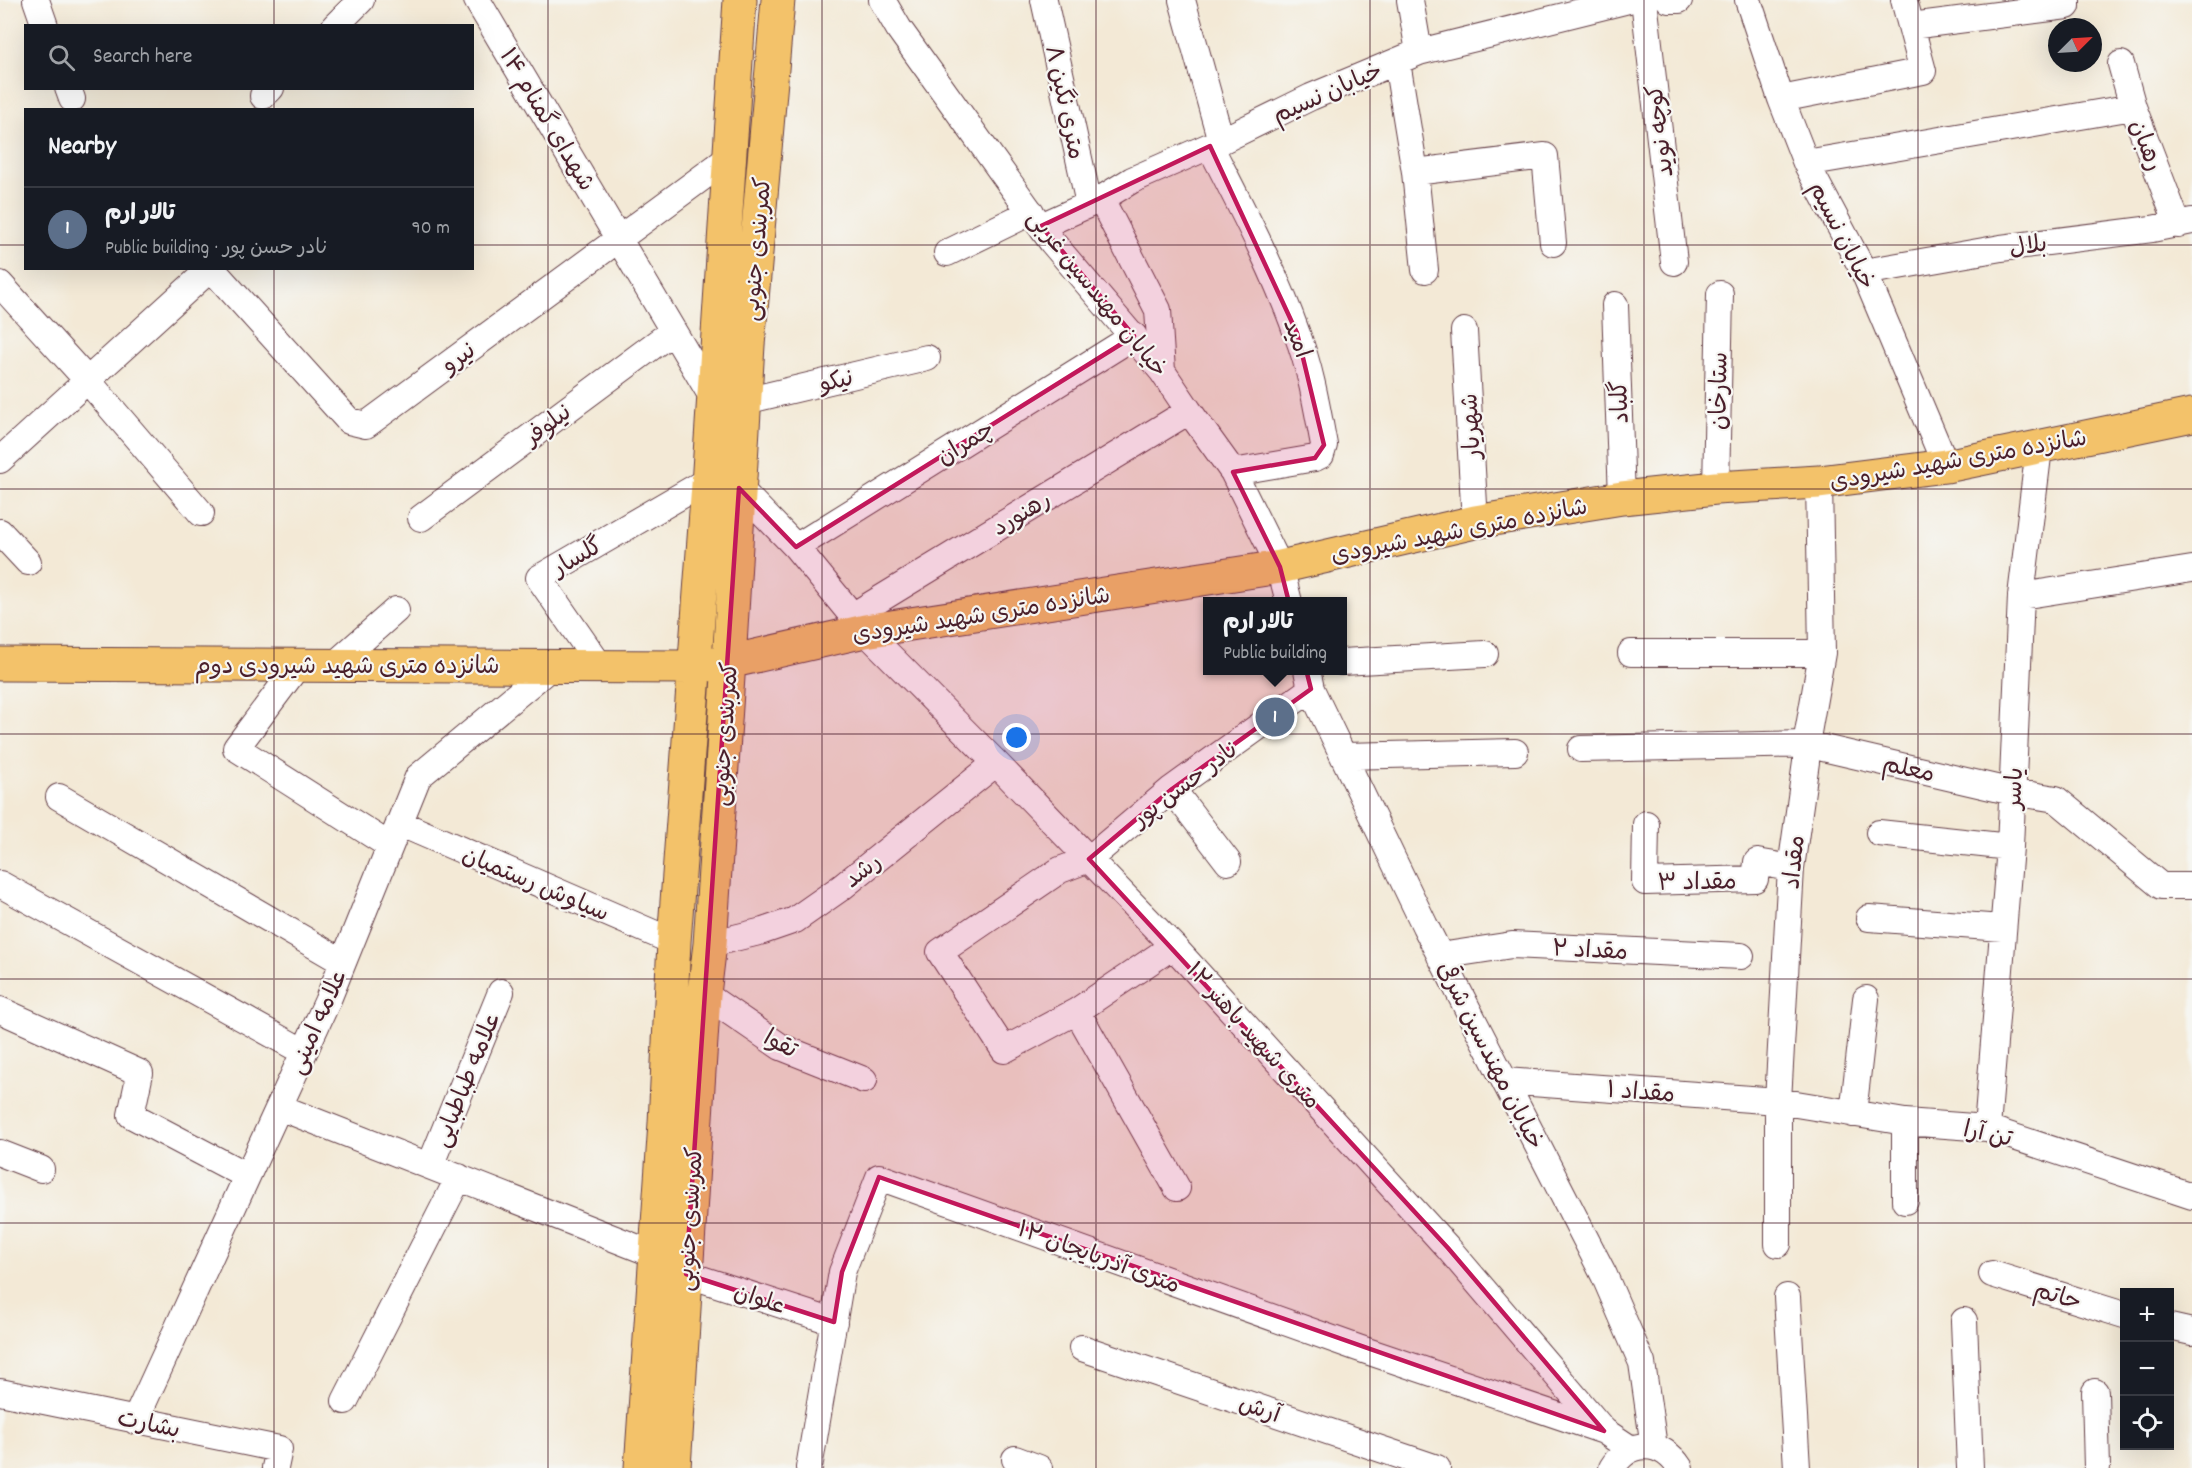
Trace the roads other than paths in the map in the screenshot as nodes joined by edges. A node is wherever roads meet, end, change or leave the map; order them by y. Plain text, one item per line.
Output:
1 (36, 0) edge
2 (361, 0) edge
3 (477, 0) edge
4 (740, 0) edge
5 (778, 0) edge
6 (865, 0) edge
7 (882, 0) edge
8 (1044, 0) edge
9 (1182, 0) edge
10 (1410, 0) edge
11 (1629, 0) edge
12 (1669, 0) edge
13 (1679, 0) edge
14 (1748, 0) edge
15 (1904, 0) edge
16 (2067, 0) edge
17 (44, 24) edge
18 (337, 24) edge
19 (1911, 26) junction
20 (899, 29) junction
21 (1408, 57) junction
22 (2121, 64) dead end
23 (1781, 99) junction
24 (2133, 107) junction
25 (1216, 143) junction
26 (730, 157) junction
27 (1806, 163) junction
28 (1415, 172) junction
29 (1095, 201) junction
30 (1036, 219) junction
31 (2185, 223) edge
32 (618, 238) junction
33 (1553, 243) dead end
34 (947, 253) dead end
35 (1674, 262) dead end
36 (210, 270) edge
37 (212, 270) edge
38 (1425, 270) dead end
39 (1864, 272) junction
40 (0, 284) edge
41 (1720, 294) dead end
42 (1616, 305) dead end
43 (673, 331) junction
44 (1464, 331) dead end
45 (1134, 336) junction
46 (927, 358) dead end
47 (1162, 371) junction
48 (88, 381) junction
49 (729, 401) junction
50 (1189, 411) junction
51 (2192, 415) edge
52 (2039, 448) junction
53 (0, 460) edge
54 (1946, 466) junction
55 (1233, 472) junction
56 (1819, 482) junction
57 (724, 484) junction
58 (1716, 488) junction
59 (1622, 498) junction
60 (201, 513) dead end
61 (421, 518) dead end
62 (1475, 522) junction
63 (0, 532) edge
64 (796, 547) junction
65 (28, 562) dead end
66 (1280, 567) junction
67 (2192, 569) edge
68 (2021, 596) junction
69 (1288, 597) edge
70 (396, 610) dead end
71 (860, 623) junction
72 (1631, 653) dead end
73 (1822, 653) junction
74 (1485, 654) dead end
75 (729, 662) junction
76 (1347, 662) edge
77 (0, 664) edge
78 (299, 664) junction
79 (334, 665) junction
80 (552, 666) junction
81 (600, 666) junction
82 (694, 667) junction
83 (1309, 680) edge
84 (1806, 744) junction
85 (1581, 749) dead end
86 (1515, 752) dead end
87 (1344, 756) junction
88 (996, 763) junction
89 (1172, 789) junction
90 (2013, 792) junction
91 (59, 797) dead end
92 (1646, 824) dead end
93 (1879, 833) dead end
94 (394, 835) junction
95 (2010, 848) junction
96 (1089, 859) junction
97 (1228, 862) dead end
98 (1791, 868) junction
99 (0, 884) edge
100 (2192, 886) edge
101 (1869, 918) dead end
102 (2002, 928) junction
103 (674, 942) junction
104 (710, 944) junction
105 (1173, 946) junction
106 (1440, 956) junction
107 (1741, 956) dead end
108 (343, 962) junction
109 (501, 992) dead end
110 (704, 994) junction
111 (1866, 999) dead end
112 (0, 1010) edge
113 (1077, 1011) junction
114 (304, 1052) junction
115 (864, 1080) dead end
116 (1505, 1081) junction
117 (1778, 1101) junction
118 (279, 1107) junction
119 (1853, 1114) junction
120 (1905, 1122) junction
121 (1987, 1128) junction
122 (0, 1153) edge
123 (430, 1166) junction
124 (41, 1169) dead end
125 (247, 1176) junction
126 (459, 1178) junction
127 (1177, 1188) dead end
128 (2192, 1196) edge
129 (1905, 1201) dead end
130 (1778, 1244) dead end
131 (656, 1255) junction
132 (686, 1274) junction
133 (1992, 1274) dead end
134 (1787, 1297) dead end
135 (2120, 1314) edge
136 (1964, 1321) dead end
137 (834, 1322) junction
138 (2174, 1327) edge
139 (2192, 1332) edge
140 (1082, 1348) dead end
141 (0, 1392) edge
142 (2095, 1392) dead end
143 (345, 1401) dead end
144 (135, 1421) junction
145 (1605, 1431) junction
146 (1642, 1448) junction
147 (1015, 1459) dead end
148 (275, 1468) edge
149 (641, 1468) edge
150 (674, 1468) edge
151 (809, 1468) edge
152 (1039, 1468) edge
153 (1437, 1468) edge
154 (1612, 1468) edge
155 (1680, 1468) edge
156 (1797, 1468) edge
157 (1970, 1468) edge
158 (2097, 1468) edge

1 - 17 street
2 - 18 street
3 - 32 street, ۱۴ شهدای گمنام
4 - 26 main road, کمربندی جنوبی
5 - 49 main road, کمربندی جنوبی
6 - 20 street
7 - 20 street
8 - 29 street, ۸ متری نگین
9 - 25 street, امید
10 - 21 street
11 - 21 street, خیابان نسیم
11 - 35 street, کوچه نوید
12 - 13 street
14 - 23 street, خیابان نسیم
15 - 19 street
16 - 19 street
19 - 23 street
20 - 30 street, خیابان مهندسین غربی
21 - 25 street, خیابان نسیم
21 - 28 street
22 - 24 street, رهبان
23 - 27 street, خیابان نسیم
24 - 27 street
24 - 31 street, رهبان
25 - 29 street, خیابان نسیم
25 - 55 street, امید
26 - 32 street, نیرو
26 - 49 main road, کمربندی جنوبی
27 - 39 street, خیابان نسیم
28 - 33 street
28 - 38 street
29 - 30 street, خیابان نسیم
29 - 47 street, ۸ متری نگین
30 - 34 street, خیابان نسیم
30 - 45 street, خیابان مهندسین غربی
31 - 39 street, بلال
32 - 37 street, نیرو
32 - 43 street, ۱۴ شهدای گمنام
36 - 48 street
39 - 54 street, خیابان نسیم
40 - 48 street
41 - 58 street, ستارخان
42 - 59 street, گلباد
43 - 49 street, ۱۴ شهدای گمنام
43 - 61 street, نیلوفر
44 - 62 street, شهریار
45 - 47 street, خیابان مهندسین غربی
45 - 64 street, چمران
46 - 49 street, نیکو
47 - 50 street, خیابان مهندسین غربی
48 - 53 street
48 - 60 street
49 - 57 main road, کمربندی جنوبی
50 - 55 street, خیابان مهندسین غربی
50 - 71 street, رهنورد
51 - 52 main road, شانزده متری شهید شیرودی
52 - 54 main road, شانزده متری شهید شیرودی
52 - 68 street, یاسر
54 - 56 main road, شانزده متری شهید شیرودی
55 - 66 street, خیابان مهندسین غربی
56 - 58 main road, شانزده متری شهید شیرودی
56 - 73 street, مقداد
57 - 64 street, ۱۲ متری شهید باهنر
57 - 75 main road, کمربندی جنوبی
57 - 81 street, گلسار
57 - 82 main road, کمربندی جنوبی
58 - 59 main road, شانزده متری شهید شیرودی
59 - 62 main road, شانزده متری شهید شیرودی
62 - 66 main road, شانزده متری شهید شیرودی
63 - 65 street
64 - 71 street, ۱۲ متری شهید باهنر
66 - 69 street
66 - 71 main road, شانزده متری شهید شیرودی
67 - 68 street
68 - 90 street, یاسر
70 - 79 street
71 - 75 main road, شانزده متری شهید شیرودی
71 - 88 street, ۱۲ متری شهید باهنر
72 - 73 street
73 - 84 street, مقداد
74 - 76 street
75 - 82 main road, شانزده متری شهید شیرودی
75 - 104 main road, کمربندی جنوبی
77 - 78 main road, شانزده متری شهید شیرودی دوم
78 - 79 main road, شانزده متری شهید شیرودی دوم
78 - 94 street, سیاوش رستمیان
79 - 80 main road, شانزده متری شهید شیرودی دوم
80 - 81 main road, شانزده متری شهید شیرودی دوم
80 - 94 street, علامه امینی
81 - 82 main road, شانزده متری شهید شیرودی دوم
82 - 103 main road, کمربندی جنوبی
83 - 87 street, خیابان مهندسین شرقی
83 - 89 street, نادر حسن پور
84 - 85 street, معلم
84 - 90 street, معلم
84 - 98 street, مقداد
86 - 87 street
87 - 106 street, خیابان مهندسین شرقی
88 - 96 street, ۱۲ متری شهید باهنر
88 - 104 street, رشد
89 - 96 street, نادر حسن پور
89 - 97 street
90 - 95 street, یاسر
90 - 100 street, معلم
91 - 108 street
92 - 98 street, مقداد ۳
93 - 95 street
94 - 103 street, سیاوش رستمیان
94 - 108 street, علامه امینی
95 - 102 street, یاسر
96 - 105 street, ۱۲ متری شهید باهنر
96 - 113 street, نادر حسن پور
98 - 117 street, مقداد
99 - 114 street
101 - 102 street
102 - 121 street, یاسر
103 - 131 main road, کمربندی جنوبی
104 - 110 main road, کمربندی جنوبی
105 - 113 street
105 - 145 street, ۱۲ متری شهید باهنر
106 - 107 street, مقداد ۲
106 - 116 street, خیابان مهندسین شرقی
108 - 114 street, علامه امینی
109 - 123 street, علامه طباطبایی
110 - 115 street, تقوا
110 - 132 main road, کمربندی جنوبی
111 - 119 street
112 - 125 street
113 - 127 street
114 - 118 street, علامه امینی
116 - 117 street, مقداد ۱
116 - 146 street, خیابان مهندسین شرقی
117 - 119 street, تن آرا
117 - 130 street, مقداد
118 - 123 street
118 - 125 street, علامه امینی
119 - 120 street, تن آرا
120 - 121 street, تن آرا
120 - 129 street
121 - 128 street, تن آرا
122 - 124 street
123 - 126 street
125 - 144 street, علامه امینی
126 - 131 street
126 - 143 street
131 - 149 main road, کمربندی جنوبی
132 - 137 street, علوان
132 - 150 main road, کمربندی جنوبی
133 - 135 street, حاتم
134 - 156 street
136 - 157 street
137 - 145 street, ۱۲ متری آذربایجان
137 - 151 street, ۱۲ متری آذربایجان
138 - 139 street
140 - 153 street, آرش
141 - 144 street, بشارت
142 - 158 street
144 - 148 street, بشارت
145 - 146 street, ۱۲ متری شهید باهنر
146 - 154 street
146 - 155 street, ۱۲ متری شهید باهنر
147 - 152 street

